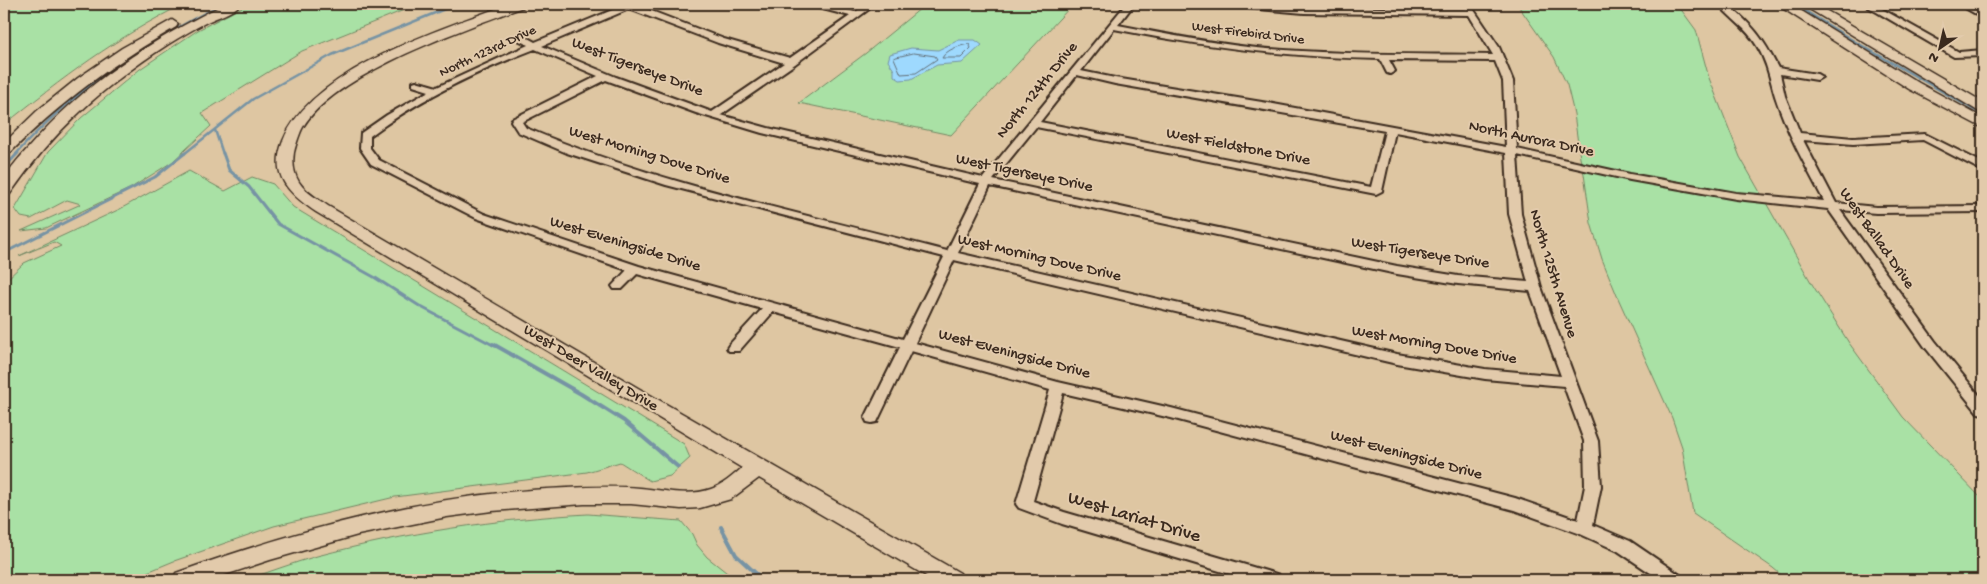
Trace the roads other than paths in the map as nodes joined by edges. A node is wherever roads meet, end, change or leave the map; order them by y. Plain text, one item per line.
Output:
1 (210, 4) edge
2 (234, 4) edge
3 (520, 4) edge
4 (629, 4) edge
5 (814, 4) edge
6 (872, 4) edge
7 (1130, 4) edge
8 (1237, 4) edge
9 (1722, 4) edge
10 (1782, 4) edge
11 (1807, 4) edge
12 (1867, 4) edge
13 (1962, 4) edge
14 (1468, 8) edge
15 (857, 15) junction
16 (1983, 16) edge
17 (1112, 26) junction
18 (521, 38) dead end
19 (533, 45) junction
20 (1983, 53) edge
21 (1383, 57) junction
22 (1500, 58) junction
23 (792, 62) junction
24 (1774, 70) junction
25 (1390, 71) dead end
26 (1075, 72) junction
27 (606, 76) junction
28 (1817, 77) dead end
29 (416, 84) dead end
30 (437, 90) junction
31 (1983, 108) edge
32 (714, 115) junction
33 (1032, 123) junction
34 (1983, 124) edge
35 (1391, 129) junction
36 (365, 135) joint
37 (1797, 136) junction
38 (4, 151) edge
39 (1513, 152) junction
40 (1983, 167) edge
41 (986, 182) junction
42 (4, 191) edge
43 (1832, 206) junction
44 (1983, 209) edge
45 (950, 255) junction
46 (635, 268) junction
47 (618, 286) dead end
48 (1535, 287) junction
49 (771, 306) junction
50 (907, 344) junction
51 (734, 348) dead end
52 (1569, 382) junction
53 (1058, 388) junction
54 (1983, 409) edge
55 (872, 418) dead end
56 (757, 467) junction
57 (1584, 528) junction
58 (1232, 574) edge
59 (184, 580) edge
60 (952, 580) edge
61 (1273, 580) edge
62 (1674, 580) edge

1 - 38 street
2 - 42 street
3 - 56 street, West Deer Valley Drive
4 - 19 street, North 123rd Drive
4 - 23 street
5 - 15 street
6 - 15 street
7 - 17 street, North 124th Drive
8 - 14 street
9 - 24 street, West Ballad Drive
10 - 34 street
11 - 31 street
12 - 20 street
13 - 16 street
14 - 22 street, North 125th Avenue
15 - 23 street
17 - 21 street, West Firebird Drive
17 - 26 street, North 124th Drive
18 - 19 street, West Tigerseye Drive
19 - 27 street, West Tigerseye Drive
19 - 30 street, North 123rd Drive
21 - 22 street, West Firebird Drive
21 - 25 street
22 - 39 street, North 125th Avenue
23 - 32 street
24 - 28 street
24 - 37 street, West Ballad Drive
26 - 33 street, North 124th Drive
26 - 35 street, North Aurora Drive
27 - 32 street, West Tigerseye Drive
27 - 45 street, West Morning Dove Drive
29 - 30 street, North 123rd Drive
30 - 36 street, North 123rd Drive
32 - 41 street, West Tigerseye Drive
33 - 35 street, West Fieldstone Drive
33 - 41 street, North 124th Drive
35 - 39 street, North Aurora Drive
36 - 46 street, West Eveningside Drive
37 - 40 street
37 - 43 street, West Ballad Drive
39 - 43 street, North Aurora Drive
39 - 48 street, North 125th Avenue
41 - 45 street, North 124th Drive
41 - 48 street, West Tigerseye Drive
43 - 44 street, North Aurora Drive
43 - 54 street, West Ballad Drive
45 - 50 street, North 124th Drive
45 - 52 street, West Morning Dove Drive
46 - 47 street
46 - 49 street, West Eveningside Drive
48 - 52 street, North 125th Avenue
49 - 50 street, West Eveningside Drive
49 - 51 street
50 - 53 street, West Eveningside Drive
50 - 55 street, North 124th Drive
52 - 57 street, North 125th Avenue
53 - 57 street, West Eveningside Drive
53 - 58 street, West Lariat Drive
56 - 59 street
56 - 60 street, West Deer Valley Drive
57 - 62 street, West Eveningside Drive
58 - 61 street, West Lariat Drive

